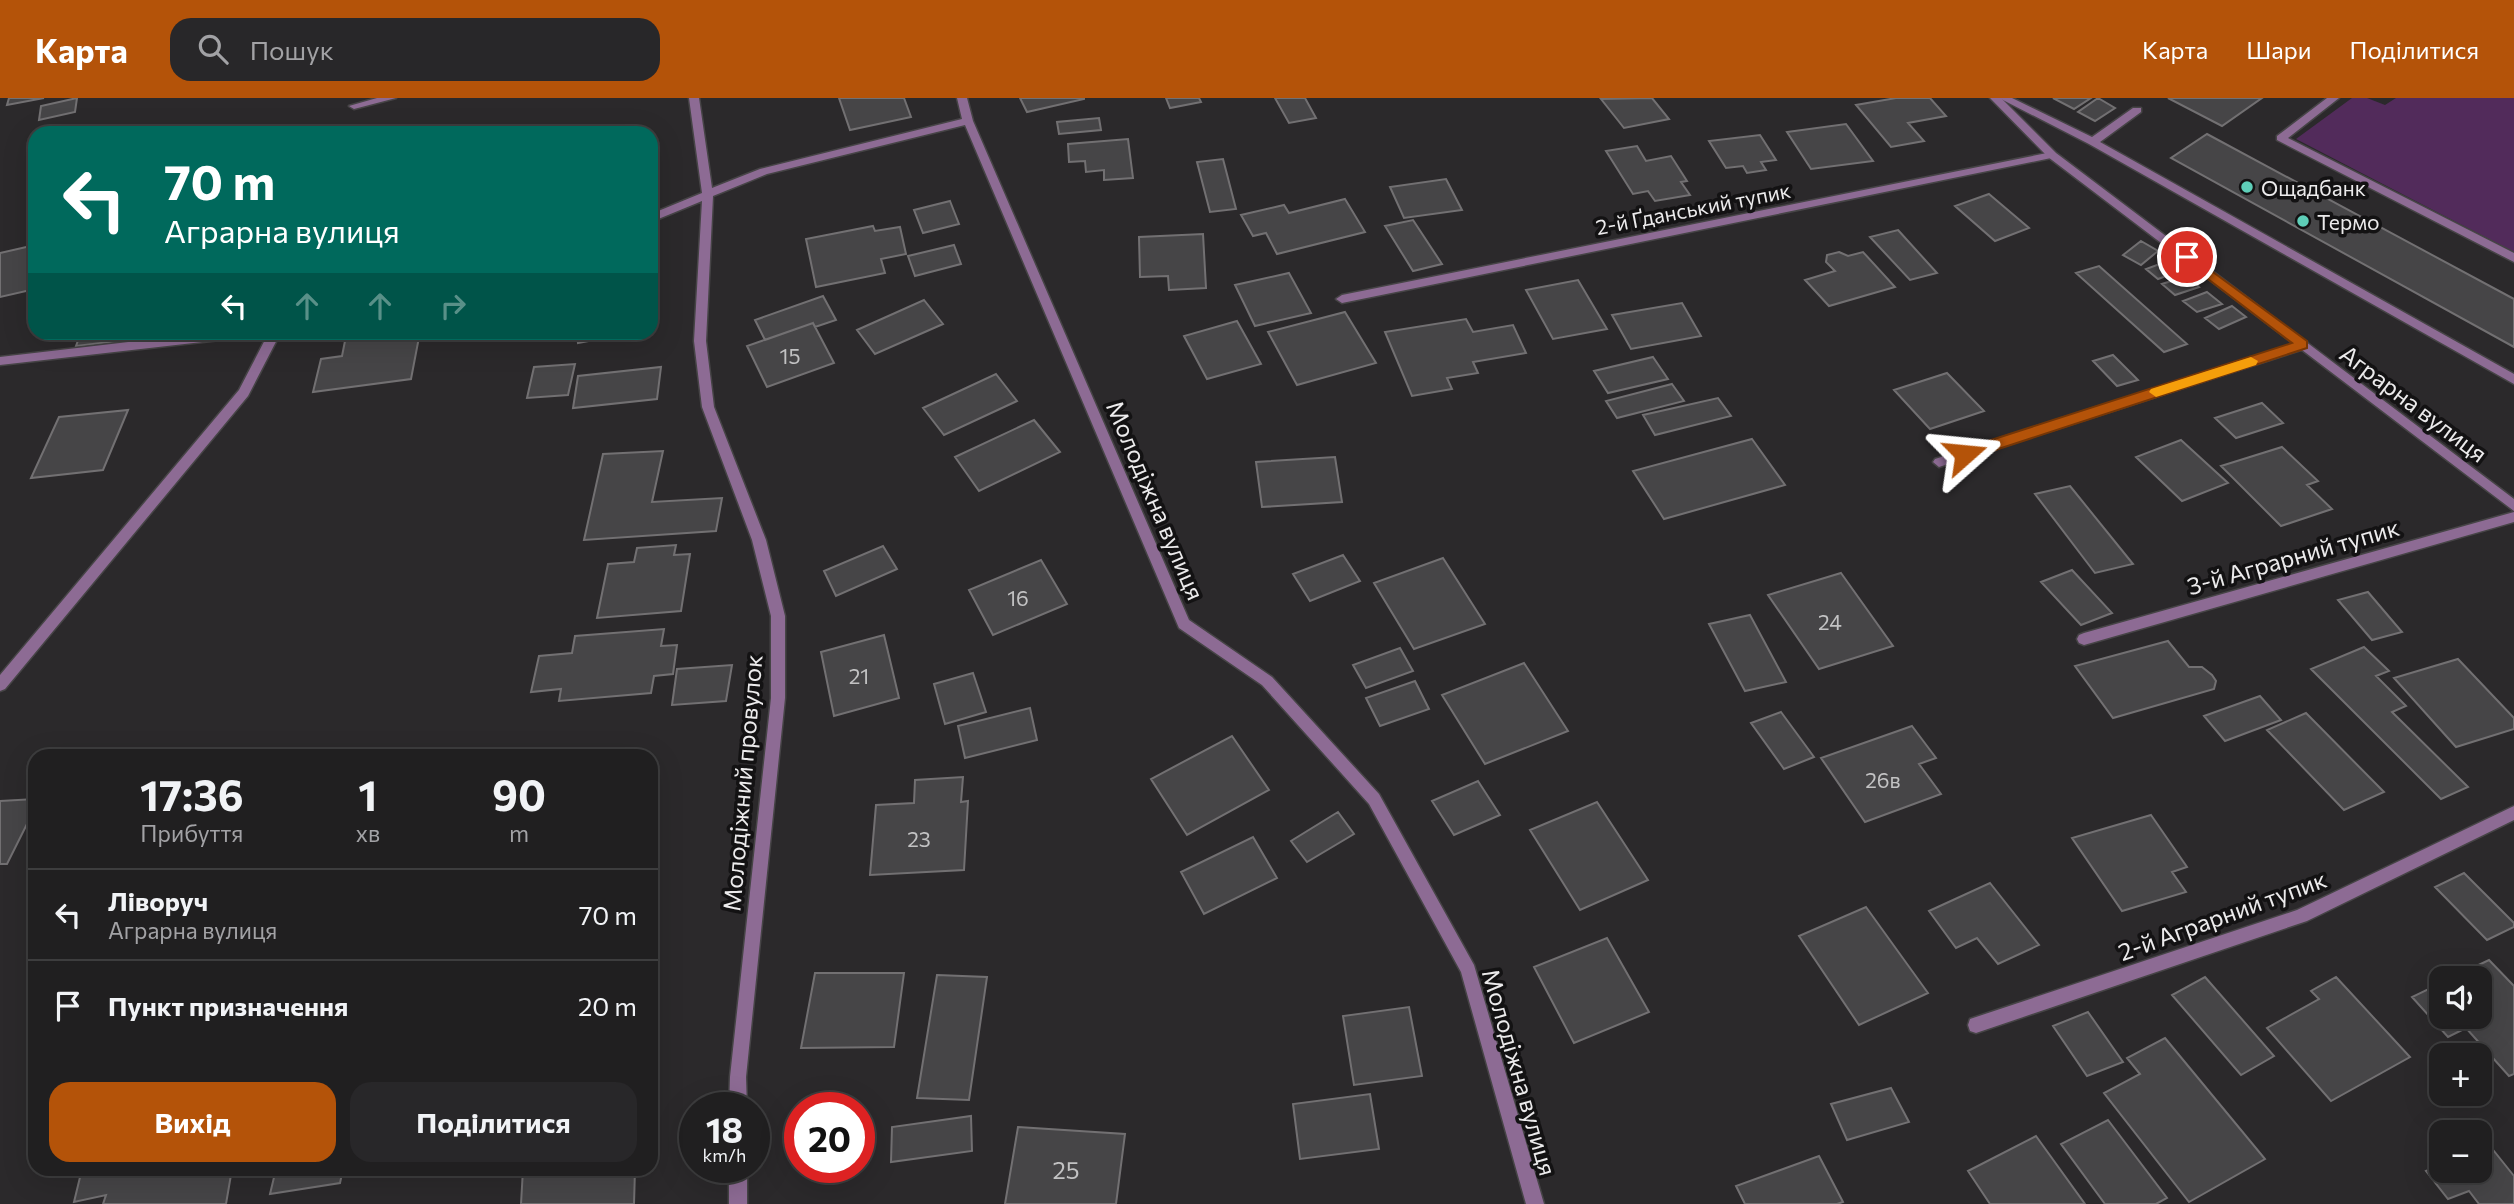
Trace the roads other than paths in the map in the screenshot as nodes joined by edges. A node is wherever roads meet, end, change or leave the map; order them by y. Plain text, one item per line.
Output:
1 (390, 98) edge
2 (694, 98) edge
3 (962, 98) edge
4 (1995, 98) edge
5 (2004, 98) edge
6 (2334, 98) edge
7 (354, 106) dead end
8 (2137, 110) dead end
9 (968, 121) junction
10 (2093, 142) junction
11 (2052, 155) junction
12 (708, 195) junction
13 (658, 215) edge
14 (2514, 258) edge
15 (1342, 299) dead end
16 (185, 340) edge
17 (271, 340) edge
18 (2303, 345) junction
19 (0, 361) edge
20 (2514, 380) edge
21 (1939, 462) dead end
22 (2514, 506) edge
23 (2514, 517) edge
24 (2084, 639) dead end
25 (0, 685) edge
26 (2514, 813) edge
27 (1976, 1025) dead end
28 (738, 1092) edge
29 (738, 1183) edge
30 (737, 1204) edge
31 (1535, 1204) edge

1 - 7 street
2 - 12 street, Молодіжний провулок
3 - 9 street, Молодіжна вулиця
4 - 11 street, Аграрна вулиця
5 - 10 street
6 - 14 street
8 - 10 street
9 - 12 street
9 - 31 street, Молодіжна вулиця
10 - 20 street
11 - 15 street, 2-й Ґданський тупик
11 - 18 street, Аграрна вулиця
12 - 13 street
12 - 28 street, Молодіжний провулок
16 - 19 street
17 - 25 street
18 - 21 street
18 - 22 street, Аграрна вулиця
23 - 24 street, 3-й Аграрний тупик
26 - 27 street, 2-й Аграрний тупик
29 - 30 street

